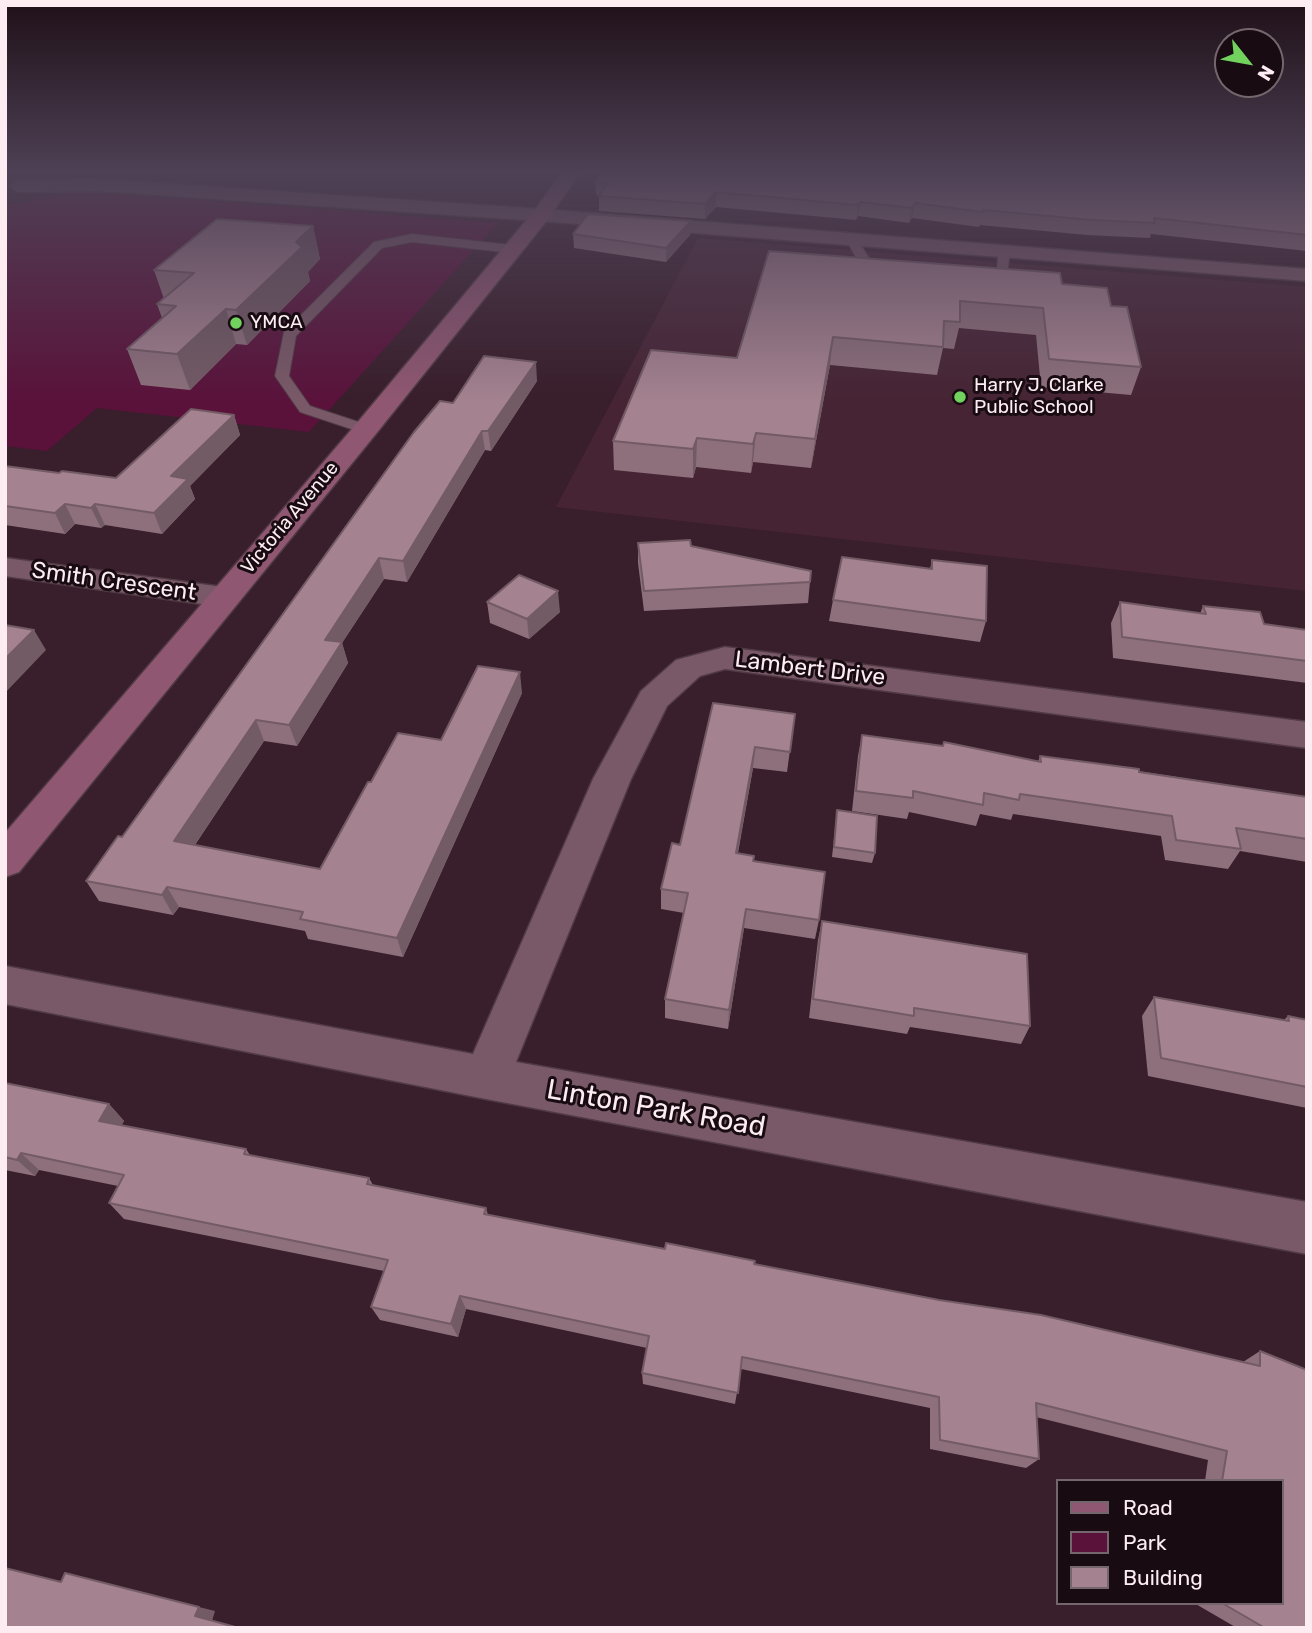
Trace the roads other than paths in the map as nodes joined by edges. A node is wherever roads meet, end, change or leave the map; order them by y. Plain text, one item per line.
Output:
1 (374, 249) edge
2 (512, 249) edge
3 (858, 249) edge
4 (969, 249) edge
5 (1004, 252) junction
6 (1307, 275) edge
7 (892, 277) edge
8 (967, 281) edge
9 (366, 429) junction
10 (5, 567) edge
11 (223, 597) junction
12 (1307, 735) edge
13 (5, 861) edge
14 (5, 985) edge
15 (486, 1078) junction
16 (1307, 1228) edge

1 - 9 lane
2 - 9 street, Victoria Avenue
3 - 7 lane
4 - 5 street
5 - 6 street
5 - 8 lane
9 - 11 street, Victoria Avenue
10 - 11 street, Smith Crescent
11 - 13 street, Victoria Avenue
12 - 15 street, Lambert Drive
14 - 15 street, Linton Park Road
15 - 16 street, Linton Park Road

